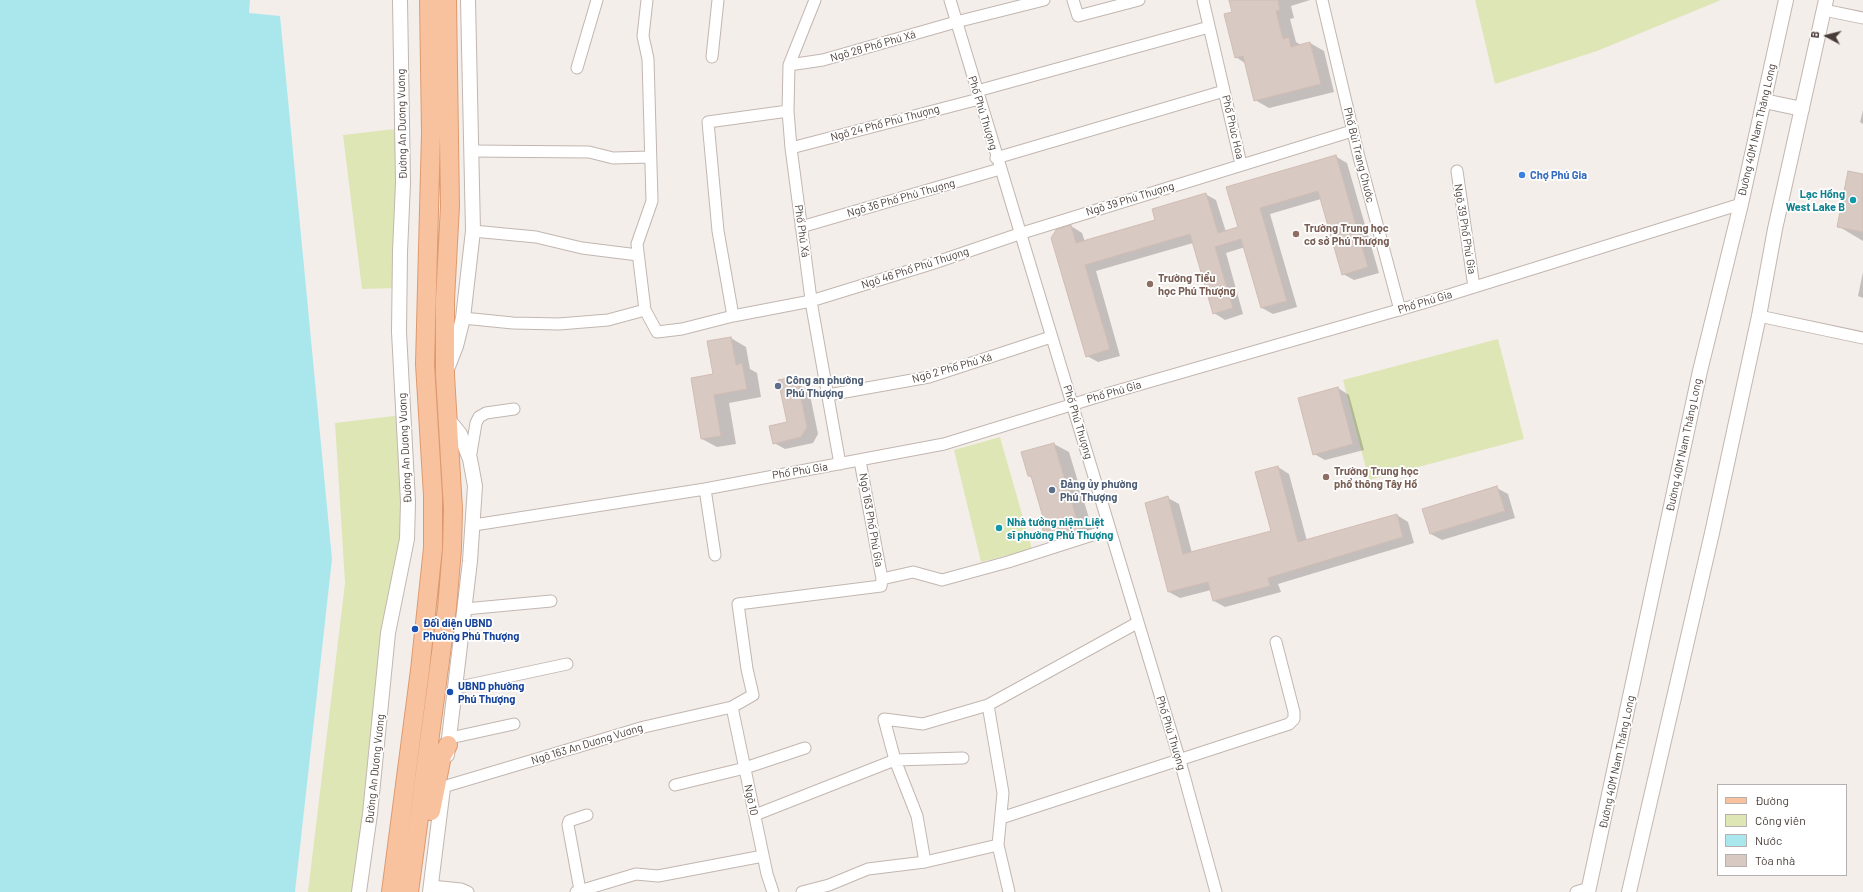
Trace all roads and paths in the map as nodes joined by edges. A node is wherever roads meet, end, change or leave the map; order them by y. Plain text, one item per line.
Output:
1 (400, 0) edge
2 (429, 0) edge
3 (447, 0) edge
4 (468, 0) edge
5 (597, 0) edge
6 (647, 0) edge
7 (718, 0) edge
8 (815, 0) edge
9 (950, 0) edge
10 (1044, 0) edge
11 (1073, 0) edge
12 (1139, 0) edge
13 (1202, 0) edge
14 (1322, 0) edge
15 (1786, 0) edge
16 (1825, 5) edge
17 (1863, 18) edge
18 (956, 22) junction
19 (1209, 27) junction
20 (712, 57) dead end
21 (789, 65) junction
22 (577, 68) dead end
23 (1224, 91) junction
24 (978, 95) junction
25 (1764, 101) junction
26 (1802, 109) junction
27 (788, 111) junction
28 (1352, 131) junction
29 (791, 148) junction
30 (472, 151) junction
31 (650, 157) junction
32 (996, 158) junction
33 (1241, 164) junction
34 (1000, 169) junction
35 (1457, 171) dead end
36 (1741, 204) junction
37 (802, 227) junction
38 (473, 231) junction
39 (1019, 234) junction
40 (638, 255) junction
41 (1474, 287) junction
42 (811, 301) junction
43 (645, 310) junction
44 (1400, 310) junction
45 (733, 316) junction
46 (1759, 316) junction
47 (463, 318) junction
48 (1051, 337) junction
49 (1863, 338) edge
50 (445, 375) junction
51 (828, 395) junction
52 (1072, 404) junction
53 (514, 409) dead end
54 (446, 417) junction
55 (470, 459) junction
56 (860, 460) junction
57 (840, 464) junction
58 (705, 488) junction
59 (474, 525) junction
60 (1108, 530) junction
61 (715, 555) dead end
62 (882, 579) junction
63 (551, 601) dead end
64 (465, 609) junction
65 (1137, 623) junction
66 (1276, 642) dead end
67 (567, 664) dead end
68 (455, 688) junction
69 (988, 705) junction
70 (732, 707) junction
71 (514, 724) dead end
72 (449, 742) junction
73 (805, 748) dead end
74 (963, 758) dead end
75 (895, 760) junction
76 (1180, 761) junction
77 (745, 768) junction
78 (675, 785) dead end
79 (444, 788) junction
80 (587, 815) dead end
81 (755, 815) junction
82 (1001, 818) junction
83 (998, 845) junction
84 (763, 856) junction
85 (925, 862) junction
86 (412, 868) junction
87 (431, 889) edge
88 (580, 891) edge
89 (1584, 891) edge
90 (359, 892) edge
91 (391, 892) edge
92 (409, 892) edge
93 (468, 892) edge
94 (773, 892) edge
95 (802, 892) edge
96 (1009, 892) edge
97 (1216, 892) edge
98 (1629, 892) edge

1 - 90 street, Đường An Dương Vương
2 - 91 main road
3 - 50 main road
4 - 30 street
5 - 22 street
6 - 31 street
7 - 20 street
8 - 21 street, Phố Phú Xá
9 - 18 street, Phố Phú Thượng
10 - 18 street, Ngõ 28 Phố Phú Xá
11 - 12 street
13 - 19 street, Phố Phúc Hoa
14 - 28 street, Phố Bùi Trang Chước
15 - 25 street, Đường 40M Nam Thăng Long
16 - 17 street
16 - 26 street
18 - 21 street, Ngõ 28 Phố Phú Xá
18 - 24 street, Phố Phú Thượng
19 - 23 street, Phố Phúc Hoa
19 - 24 street, Ngõ 24 Phố Phú Thượng
21 - 27 street, Phố Phú Xá
23 - 32 street
23 - 33 street, Phố Phúc Hoa
24 - 29 street, Ngõ 24 Phố Phú Thượng
24 - 32 street, Phố Phú Thượng
25 - 26 street
25 - 36 street, Đường 40M Nam Thăng Long
26 - 46 street
27 - 29 street, Phố Phú Xá
27 - 45 street
28 - 33 street, Phố Phúc Hoa
28 - 44 street, Phố Bùi Trang Chước
29 - 37 street, Phố Phú Xá
30 - 31 street
30 - 38 street
31 - 40 street
32 - 34 street, Phố Phú Thượng
33 - 39 street, Ngõ 39 Phú Thượng
34 - 37 street, Ngõ 36 Phố Phú Thượng
34 - 39 street, Phố Phú Thượng
35 - 41 street, Ngõ 39 Phố Phú Gia
36 - 41 street, Phố Phú Gia
36 - 89 street, Đường 40M Nam Thăng Long
37 - 42 street, Phố Phú Xá
38 - 40 street
38 - 47 street
39 - 42 street, Ngõ 46 Phố Phú Thượng
39 - 48 street, Phố Phú Thượng
40 - 43 street
41 - 44 street, Phố Phú Gia
42 - 45 street, Ngõ 46 Phố Phú Thượng
42 - 51 street, Phố Phú Xá
43 - 45 street, Ngõ 46 Phố Phú Thượng
43 - 47 street
44 - 52 street, Phố Phú Gia
46 - 49 street
46 - 98 street
47 - 50 street
48 - 51 street, Ngõ 2 Phố Phú Xá
48 - 52 street, Phố Phú Thượng
50 - 54 main road
51 - 57 street, Phố Phú Xá
52 - 56 street, Phố Phú Gia
52 - 60 street, Phố Phú Thượng
53 - 55 street
54 - 55 street
54 - 86 main road
55 - 59 street
56 - 57 street, Phố Phú Gia
56 - 62 street, Ngõ 163 Phố Phú Gia
57 - 58 street, Phố Phú Gia
58 - 59 street, Phố Phú Gia
58 - 61 street
59 - 64 street
60 - 62 street
60 - 65 street, Phố Phú Thượng
62 - 70 street, Ngõ 163 An Dương Vương
63 - 64 street
64 - 68 street
65 - 69 street
65 - 76 street, Phố Phú Thượng
66 - 76 street
67 - 68 street
68 - 72 street
69 - 75 street
69 - 82 street
70 - 77 street, Ngõ 10
70 - 79 street, Ngõ 163 An Dương Vương
71 - 72 street
72 - 79 street
72 - 86 main road
73 - 77 street
74 - 75 street
75 - 81 street
75 - 85 street
76 - 82 street
76 - 97 street, Phố Phú Thượng
77 - 78 street
77 - 81 street, Ngõ 10
79 - 87 street
80 - 88 street
81 - 84 street, Ngõ 10
82 - 83 street
83 - 85 street
83 - 96 street
84 - 88 street
84 - 94 street, Ngõ 10
85 - 95 street
86 - 92 main road
87 - 93 street

